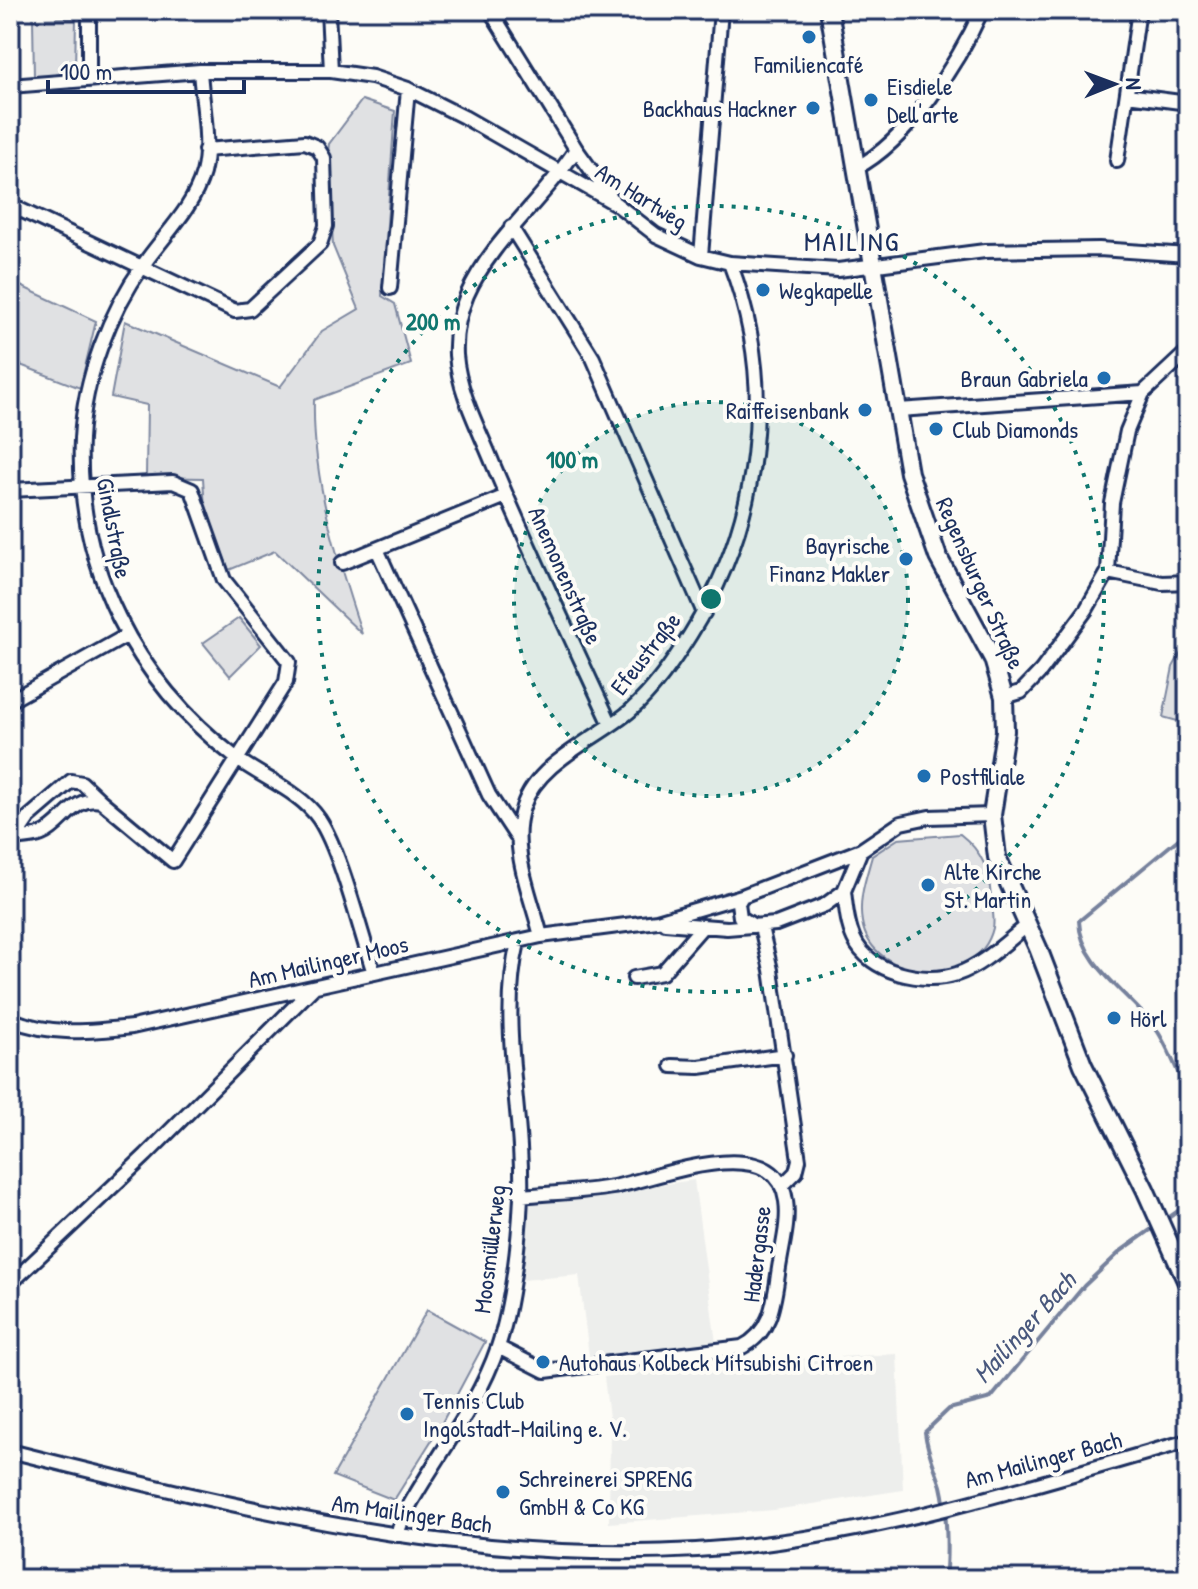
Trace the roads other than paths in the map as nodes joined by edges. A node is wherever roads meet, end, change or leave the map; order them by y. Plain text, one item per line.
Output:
1 (89, 10) edge
2 (328, 10) edge
3 (490, 10) edge
4 (721, 10) edge
5 (829, 10) edge
6 (982, 10) edge
7 (1139, 10) edge
8 (200, 71) junction
9 (331, 71) junction
10 (89, 78) junction
11 (10, 86) edge
12 (408, 89) junction
13 (1127, 95) junction
14 (1188, 103) edge
15 (576, 149) junction
16 (205, 150) junction
17 (1117, 161) dead end
18 (856, 168) junction
19 (561, 174) junction
20 (616, 204) junction
21 (10, 205) edge
22 (511, 227) junction
23 (1188, 255) edge
24 (701, 256) junction
25 (730, 263) junction
26 (873, 264) junction
27 (142, 266) junction
28 (390, 288) dead end
29 (1188, 351) edge
30 (1143, 393) junction
31 (899, 410) junction
32 (82, 488) junction
33 (10, 490) edge
34 (506, 496) junction
35 (377, 549) junction
36 (342, 563) dead end
37 (1108, 572) junction
38 (1188, 582) edge
39 (704, 613) junction
40 (126, 636) junction
41 (1004, 697) junction
42 (10, 701) edge
43 (611, 725) junction
44 (238, 759) junction
45 (101, 801) junction
46 (992, 815) junction
47 (516, 836) junction
48 (12, 839) edge
49 (861, 850) junction
50 (844, 891) junction
51 (742, 896) junction
52 (657, 921) junction
53 (1028, 925) junction
54 (703, 926) junction
55 (761, 927) junction
56 (541, 936) junction
57 (518, 942) junction
58 (374, 973) junction
59 (634, 978) dead end
60 (314, 987) junction
61 (10, 1019) edge
62 (785, 1055) junction
63 (672, 1066) dead end
64 (782, 1186) junction
65 (521, 1196) junction
66 (10, 1284) edge
67 (1188, 1285) edge
68 (498, 1347) junction
69 (1188, 1441) edge
70 (10, 1451) edge
71 (397, 1535) junction

1 - 10 street
2 - 9 street
3 - 15 street
4 - 24 street
5 - 18 street, Regensburger Straße
6 - 18 street
7 - 13 street
8 - 9 street, Am Hartweg
8 - 10 street, Am Hartweg
8 - 16 street, Gindlstraße
9 - 12 street, Am Hartweg
10 - 11 street, Am Hartweg
12 - 19 street, Am Hartweg
12 - 28 street
13 - 14 street
13 - 17 street
15 - 19 street, Anemonenstraße
15 - 20 street
16 - 27 street, Gindlstraße
16 - 27 street
18 - 26 street, Regensburger Straße
19 - 20 street, Am Hartweg
19 - 22 street, Anemonenstraße
20 - 24 street, Am Hartweg
21 - 27 street
22 - 34 street, Anemonenstraße
22 - 39 street
23 - 26 street, Am Hartweg
24 - 25 street, Am Hartweg
25 - 26 street, Am Hartweg
25 - 39 street, Efeustraße
26 - 31 street, Regensburger Straße
27 - 32 street, Gindlstraße
29 - 30 street
30 - 31 street
30 - 37 street
31 - 41 street, Regensburger Straße
32 - 33 street
32 - 40 street, Gindlstraße
32 - 44 street
34 - 35 street
34 - 43 street, Anemonenstraße
35 - 36 street
35 - 47 street
37 - 38 street
37 - 41 street
39 - 43 street, Efeustraße
40 - 42 street
40 - 44 street, Gindlstraße
41 - 46 street, Regensburger Straße
43 - 47 street, Efeustraße
44 - 45 street
44 - 58 street, Gindlstraße
45 - 48 street
45 - 48 street
46 - 49 street, Am Mailinger Moos
46 - 53 street, Regensburger Straße
47 - 56 street
49 - 50 street, Am Mailinger Moos
49 - 51 street, Am Mailinger Moos
50 - 53 street
50 - 55 street, Am Mailinger Moos
51 - 52 street, Am Mailinger Moos
51 - 55 street
52 - 54 street, Am Mailinger Moos
52 - 56 street, Am Mailinger Moos
53 - 67 street, Regensburger Straße
54 - 55 street, Am Mailinger Moos
54 - 59 street
55 - 62 street, Hadergasse
56 - 57 street, Am Mailinger Moos
57 - 58 street, Am Mailinger Moos
57 - 65 street, Moosmüllerweg
58 - 60 street, Am Mailinger Moos
60 - 61 street, Am Mailinger Moos
60 - 66 street
62 - 63 street
62 - 64 street, Hadergasse
64 - 65 street
64 - 68 street, Hadergasse
65 - 68 street, Moosmüllerweg
68 - 71 street, Moosmüllerweg
69 - 71 street, Am Mailinger Bach
70 - 71 street, Am Mailinger Bach

